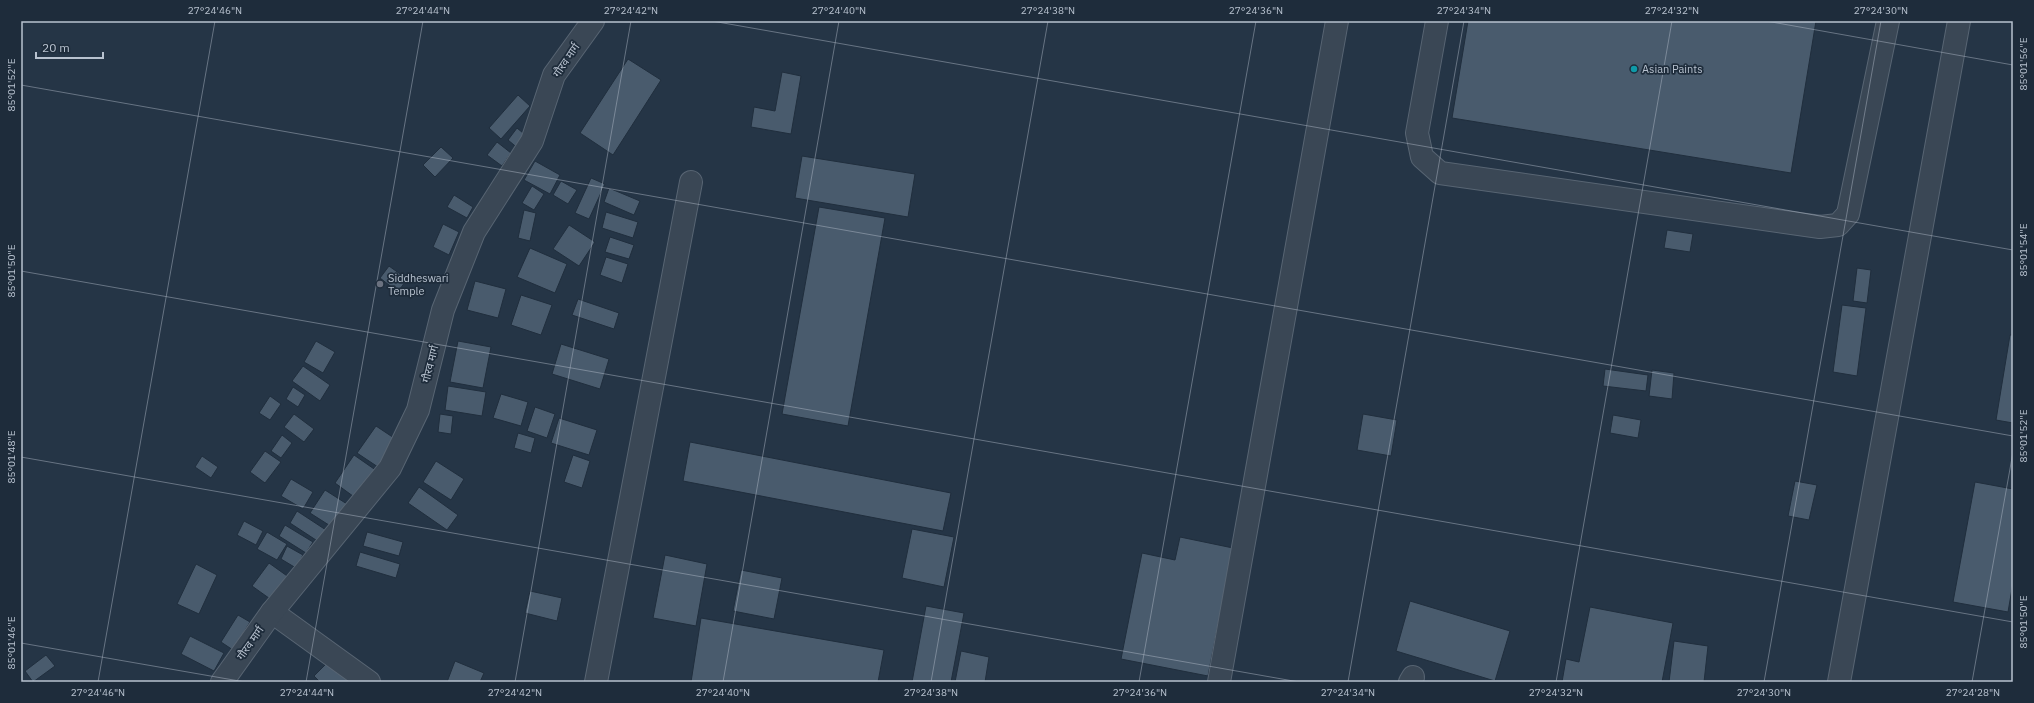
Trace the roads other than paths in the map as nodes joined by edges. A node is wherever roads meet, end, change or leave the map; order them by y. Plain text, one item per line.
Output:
1 (593, 21) edge
2 (1337, 21) edge
3 (1437, 21) edge
4 (1888, 21) edge
5 (1959, 21) edge
6 (690, 182) dead end
7 (272, 612) junction
8 (222, 682) edge
9 (369, 682) edge
10 (596, 682) edge
11 (1218, 682) edge
12 (1839, 682) edge

1 - 7 street, गौरव मार्ग
2 - 11 street
3 - 4 street
5 - 12 street
6 - 10 street
7 - 8 street, गौरव मार्ग
7 - 9 street

